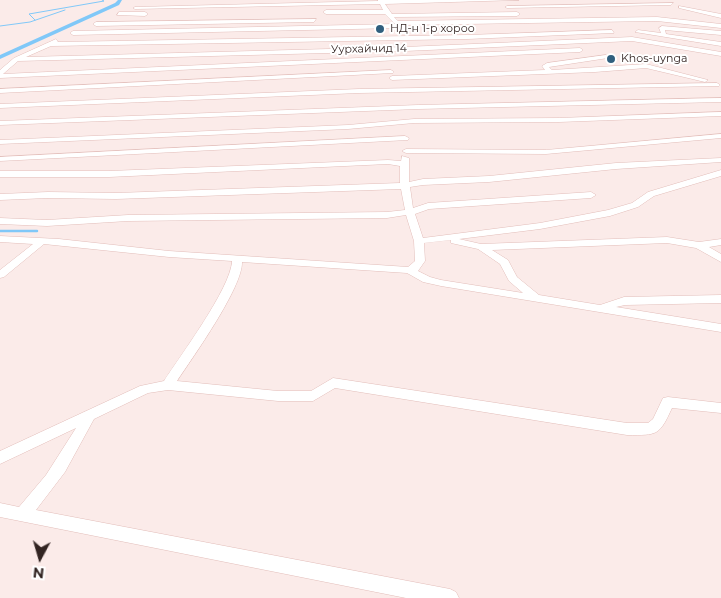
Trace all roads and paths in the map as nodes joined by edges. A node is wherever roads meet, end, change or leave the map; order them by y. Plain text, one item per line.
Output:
1 (152, 0) edge
2 (517, 0) edge
3 (654, 0) edge
4 (381, 2) edge
5 (671, 4) junction
6 (503, 7) dead end
7 (681, 7) junction
8 (135, 8) junction
9 (475, 8) dead end
10 (666, 10) junction
11 (323, 12) dead end
12 (637, 12) dead end
13 (588, 13) dead end
14 (119, 14) junction
15 (184, 14) dead end
16 (389, 14) junction
17 (523, 14) dead end
18 (532, 14) dead end
19 (721, 16) edge
20 (358, 19) dead end
21 (325, 20) dead end
22 (669, 20) junction
23 (96, 24) junction
24 (400, 26) junction
25 (721, 26) edge
26 (663, 27) junction
27 (622, 32) dead end
28 (631, 32) dead end
29 (721, 33) edge
30 (73, 34) junction
31 (664, 35) junction
32 (402, 38) junction
33 (658, 43) junction
34 (51, 44) junction
35 (721, 44) edge
36 (387, 49) junction
37 (580, 50) dead end
38 (721, 54) edge
39 (606, 57) dead end
40 (16, 59) junction
41 (387, 60) junction
42 (573, 61) junction
43 (584, 71) junction
44 (550, 72) junction
45 (0, 75) edge
46 (392, 75) junction
47 (719, 85) edge
48 (0, 91) edge
49 (394, 92) junction
50 (721, 100) edge
51 (0, 106) edge
52 (399, 109) junction
53 (721, 114) edge
54 (0, 122) edge
55 (404, 123) junction
56 (721, 136) edge
57 (405, 138) junction
58 (0, 142) edge
59 (406, 151) junction
60 (0, 159) edge
61 (721, 160) edge
62 (405, 164) junction
63 (721, 173) edge
64 (0, 174) edge
65 (404, 186) junction
66 (591, 195) dead end
67 (0, 197) edge
68 (411, 212) junction
69 (0, 221) edge
70 (0, 239) edge
71 (447, 239) junction
72 (419, 241) junction
73 (41, 242) junction
74 (721, 242) edge
75 (699, 246) junction
76 (482, 247) junction
77 (237, 258) junction
78 (721, 259) edge
79 (408, 270) junction
80 (0, 275) edge
81 (536, 298) junction
82 (721, 299) edge
83 (601, 309) junction
84 (721, 328) edge
85 (168, 385) junction
86 (721, 408) edge
87 (90, 414) junction
88 (0, 458) edge
89 (0, 510) edge
90 (22, 515) junction
91 (450, 598) edge

1 - 8 street
2 - 4 street
3 - 5 street
4 - 8 street
4 - 16 street
5 - 6 street
5 - 7 street
7 - 10 street
7 - 19 street
8 - 14 street
9 - 16 street
10 - 12 street
10 - 22 street
11 - 16 street
13 - 18 street
14 - 15 street
14 - 23 street
16 - 17 street
16 - 20 street
16 - 24 street
21 - 23 street
22 - 24 street
22 - 25 street
22 - 26 street
23 - 30 street
24 - 26 street
24 - 30 street
24 - 32 street
26 - 29 street
26 - 31 street
27 - 32 street
28 - 31 street
30 - 34 street
31 - 33 street
31 - 35 street
32 - 34 street
32 - 36 street
33 - 36 street, Уурхайчид 14
33 - 38 street, Уурхайчид 14
34 - 40 street
36 - 40 street, Уурхайчид 14
36 - 41 street
37 - 41 street
39 - 42 street
40 - 45 street
41 - 45 street
41 - 46 street
42 - 43 street
42 - 44 street
43 - 44 street
43 - 47 street
44 - 46 street
46 - 48 street
46 - 49 street
47 - 49 street
49 - 51 street
49 - 52 street
50 - 52 street
52 - 54 street
52 - 55 street
53 - 55 street
55 - 57 street
55 - 58 street
56 - 59 street
57 - 59 street
57 - 60 street
59 - 62 street
61 - 65 street
62 - 64 street
62 - 65 street
63 - 71 street
65 - 67 street
65 - 68 street
66 - 68 street
68 - 69 street
68 - 72 street
70 - 73 street
71 - 72 street
71 - 76 street
72 - 79 street
73 - 77 street
73 - 80 street
74 - 75 street
75 - 76 street
75 - 78 street
76 - 81 street
77 - 79 street
77 - 85 street
79 - 81 street
81 - 83 street
82 - 83 street
83 - 84 street
85 - 86 street
85 - 87 street
87 - 88 street
87 - 90 street
89 - 90 street
90 - 91 street

